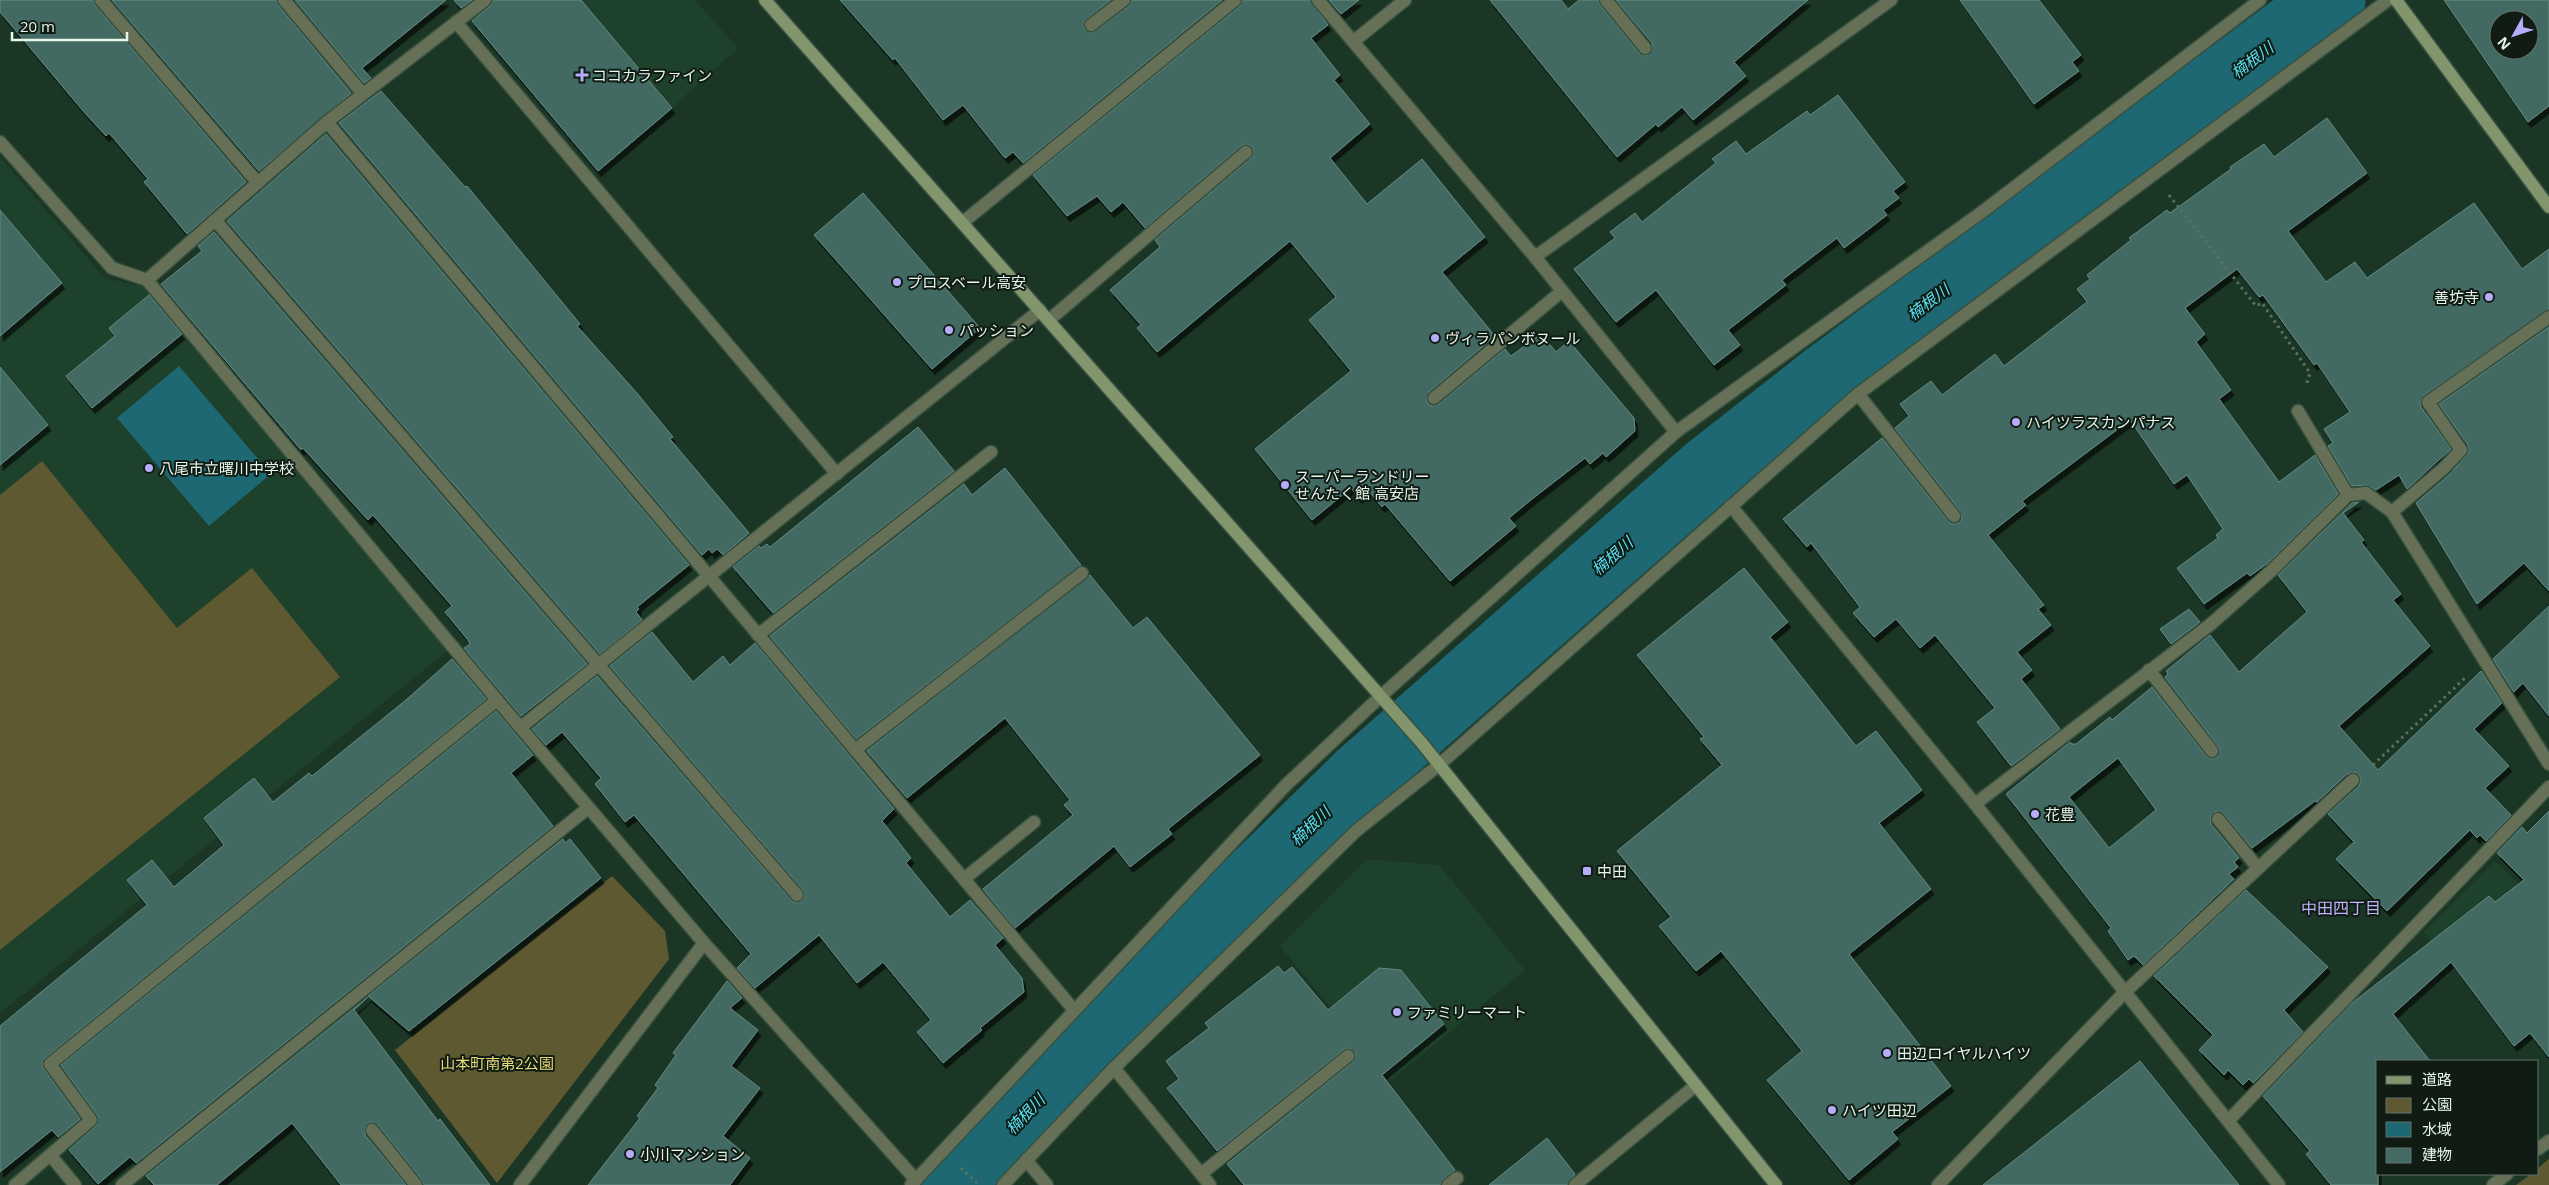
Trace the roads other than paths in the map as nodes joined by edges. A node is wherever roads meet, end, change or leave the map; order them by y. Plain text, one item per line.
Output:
1 (101, 0) edge
2 (284, 0) edge
3 (485, 0) edge
4 (765, 0) edge
5 (1124, 0) edge
6 (1235, 0) edge
7 (1318, 0) edge
8 (1405, 0) edge
9 (1606, 0) edge
10 (1891, 0) edge
11 (2260, 0) edge
12 (2388, 0) edge
13 (2396, 0) edge
14 (456, 22) junction
15 (1091, 25) dead end
16 (1354, 40) junction
17 (1645, 48) dead end
18 (363, 94) junction
19 (327, 122) junction
20 (0, 142) edge
21 (1246, 152) dead end
22 (258, 183) junction
23 (2549, 207) edge
24 (215, 220) junction
25 (962, 223) junction
26 (1535, 258) junction
27 (147, 280) junction
28 (1562, 291) junction
29 (1045, 315) junction
30 (2549, 316) edge
31 (1858, 394) junction
32 (1434, 398) dead end
33 (2298, 411) road end
34 (1676, 432) junction
35 (991, 452) dead end
36 (837, 474) junction
37 (2348, 495) junction
38 (1732, 506) junction
39 (2392, 512) junction
40 (1954, 516) dead end
41 (1082, 573) dead end
42 (708, 575) junction
43 (758, 635) junction
44 (599, 664) junction
45 (2149, 670) junction
46 (1381, 696) junction
47 (497, 700) junction
48 (520, 727) junction
49 (855, 750) junction
50 (2212, 751) dead end
51 (1440, 764) junction
52 (2549, 764) edge
53 (2353, 780) road end
54 (2549, 787) edge
55 (1975, 804) junction
56 (588, 808) junction
57 (2218, 819) dead end
58 (1034, 822) dead end
59 (2258, 868) junction
60 (964, 879) junction
61 (797, 895) dead end
62 (704, 943) junction
63 (2125, 992) junction
64 (1074, 1010) junction
65 (1348, 1056) dead end
66 (1114, 1068) junction
67 (1696, 1085) junction
68 (2228, 1121) junction
69 (372, 1130) dead end
70 (2549, 1140) edge
71 (2539, 1148) edge
72 (51, 1156) junction
73 (1026, 1160) junction
74 (1201, 1174) junction
75 (2506, 1175) edge
76 (914, 1182) edge
77 (16, 1185) edge
78 (75, 1185) edge
79 (122, 1185) edge
80 (416, 1185) edge
81 (520, 1185) edge
82 (1003, 1185) edge
83 (1047, 1185) edge
84 (1210, 1185) edge
85 (1575, 1185) edge
86 (1776, 1185) edge
87 (1938, 1185) edge
88 (2279, 1185) edge
89 (2492, 1185) edge

1 - 22 street
2 - 18 street
3 - 14 street
4 - 25 street
5 - 15 street
6 - 25 street
7 - 16 street
8 - 16 street
9 - 17 street
10 - 26 street
11 - 34 street
12 - 31 street
13 - 23 street
14 - 18 street
14 - 36 street
16 - 26 street
18 - 19 street
19 - 22 street
19 - 42 street
20 - 27 street
21 - 29 street
22 - 24 street
24 - 27 street
24 - 44 street
25 - 29 street
26 - 28 street
27 - 47 street
28 - 32 street
28 - 34 street
29 - 36 street
29 - 46 street
30 - 39 street
31 - 38 street
31 - 40 street
33 - 37 street
34 - 46 street
35 - 43 street
36 - 42 street
37 - 39 street
37 - 45 street
38 - 51 street
38 - 55 street
39 - 52 street
41 - 49 street
42 - 43 street
42 - 44 street
43 - 49 street
44 - 48 street
44 - 61 street
45 - 50 street
45 - 55 street
46 - 51 street
46 - 64 street
47 - 48 street
47 - 72 street
48 - 56 street
49 - 60 street
51 - 66 street
51 - 67 street
53 - 59 street
54 - 68 street
55 - 63 street
56 - 62 street
56 - 79 street
57 - 59 street
58 - 60 street
59 - 63 street
60 - 64 street
62 - 76 street
62 - 81 street
63 - 68 street
63 - 87 street
64 - 76 street
65 - 74 street
66 - 73 street
66 - 74 street
67 - 85 street
67 - 86 street
68 - 88 street
69 - 80 street
70 - 71 street
72 - 77 street
72 - 78 street
73 - 82 street
73 - 83 street
74 - 84 street
75 - 89 street

